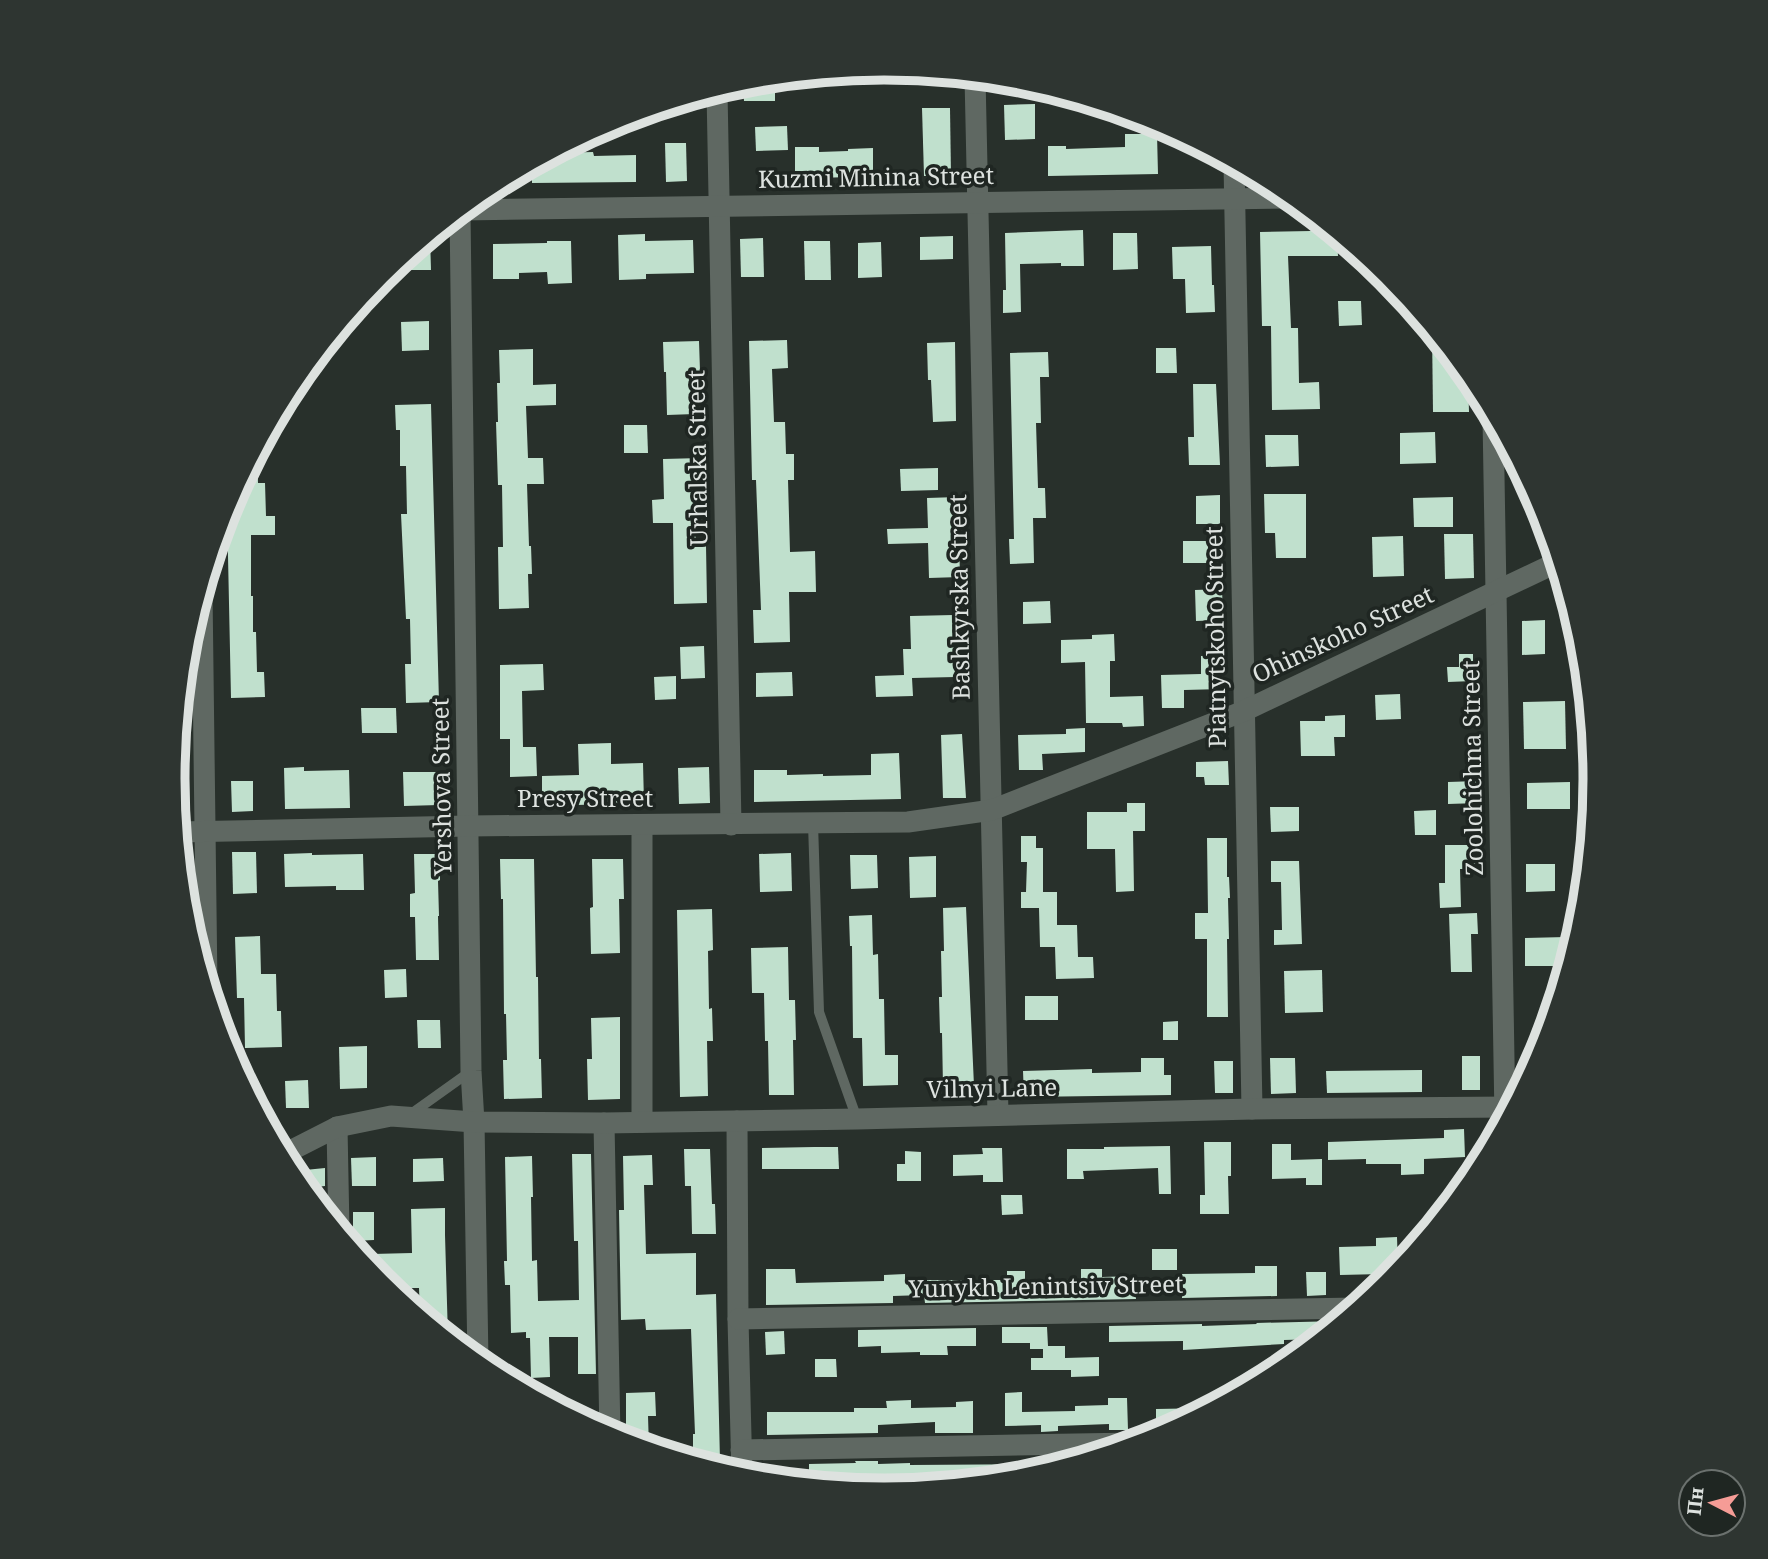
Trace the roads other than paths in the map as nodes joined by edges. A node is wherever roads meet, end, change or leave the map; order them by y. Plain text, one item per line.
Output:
1 (975, 86) edge
2 (717, 101) edge
3 (1234, 174) edge
4 (1272, 198) edge
5 (1234, 199) junction
6 (977, 202) junction
7 (719, 207) junction
8 (478, 211) edge
9 (461, 223) edge
10 (1493, 438) edge
11 (1549, 566) edge
12 (1496, 592) junction
13 (203, 625) edge
14 (1244, 711) junction
15 (992, 810) junction
16 (813, 823) junction
17 (731, 825) junction
18 (468, 826) junction
19 (642, 826) junction
20 (206, 831) junction
21 (187, 832) edge
22 (208, 954) edge
23 (471, 1071) junction
24 (1507, 1097) edge
25 (1252, 1109) junction
26 (1499, 1111) edge
27 (998, 1115) junction
28 (408, 1116) junction
29 (857, 1119) junction
30 (737, 1121) junction
31 (474, 1122) junction
32 (642, 1122) junction
33 (604, 1123) junction
34 (337, 1127) junction
35 (292, 1150) edge
36 (339, 1217) edge
37 (1341, 1308) edge
38 (738, 1319) junction
39 (478, 1348) edge
40 (610, 1422) edge
41 (1101, 1444) edge
42 (741, 1450) junction
43 (742, 1464) edge

1 - 6 street, Bashkyrska Street
2 - 7 street, Urhalska Street
3 - 5 street, Piatnytskoho Street
4 - 5 street, Kuzmi Minina Street
5 - 6 street, Kuzmi Minina Street
5 - 14 street, Piatnytskoho Street
6 - 7 street, Kuzmi Minina Street
6 - 15 street, Bashkyrska Street
7 - 8 street, Kuzmi Minina Street
7 - 17 street, Urhalska Street
9 - 18 street, Yershova Street
10 - 12 street, Zoolohichna Street
11 - 12 street, Ohinskoho Street
12 - 14 street, Ohinskoho Street
12 - 24 street, Zoolohichna Street
13 - 20 street
14 - 15 street, Ohinskoho Street
14 - 25 street, Piatnytskoho Street
15 - 16 street, Presy Street
15 - 27 street, Bashkyrska Street
16 - 17 street, Presy Street
16 - 29 lane
17 - 19 street, Presy Street
18 - 19 street, Presy Street
18 - 20 street, Presy Street
18 - 23 street, Yershova Street
19 - 32 street
20 - 21 street, Presy Street
20 - 22 street
23 - 28 lane
23 - 31 street, Yershova Street
25 - 26 street, Vilnyi Lane
25 - 27 street, Vilnyi Lane
27 - 29 street, Vilnyi Lane
28 - 31 street
28 - 34 street
29 - 30 street, Vilnyi Lane
30 - 32 street, Vilnyi Lane
30 - 38 street
31 - 33 street, Vilnyi Lane
31 - 39 street, Yershova Street
32 - 33 street, Vilnyi Lane
33 - 40 street
34 - 35 street
34 - 36 street
37 - 38 street, Yunykh Lenintsiv Street
38 - 42 street
41 - 42 street
42 - 43 street

